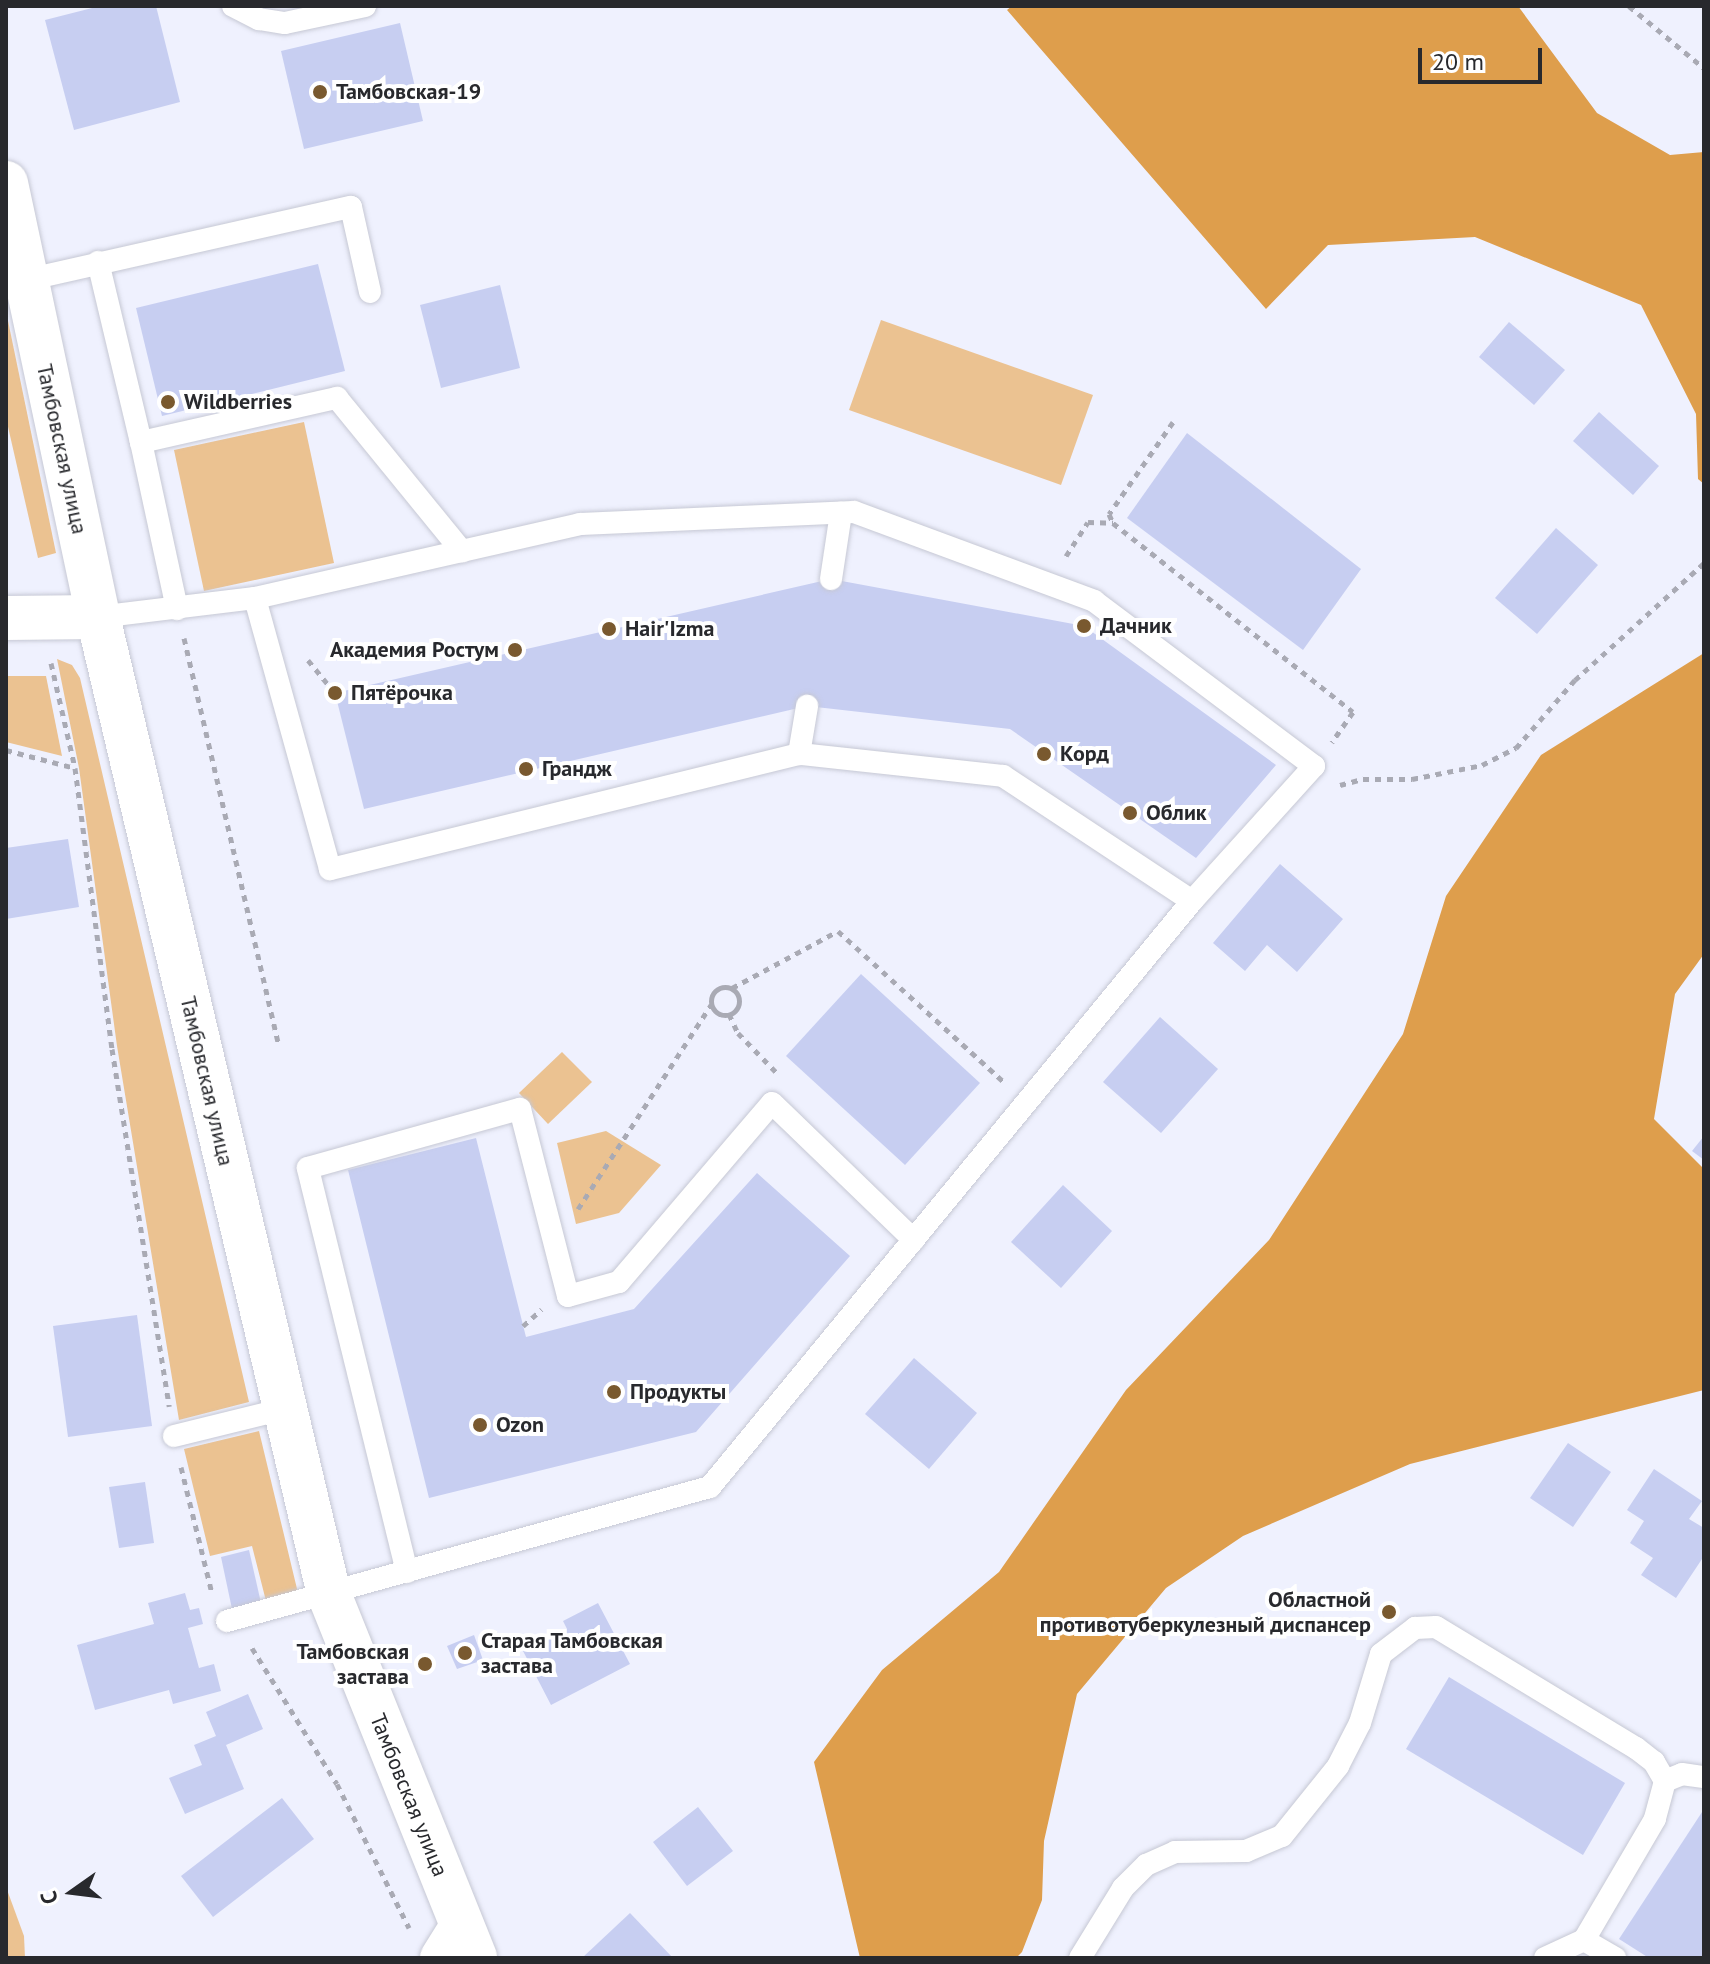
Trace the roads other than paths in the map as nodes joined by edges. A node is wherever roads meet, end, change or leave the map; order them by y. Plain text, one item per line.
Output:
1 (233, 6) edge
2 (365, 6) edge
3 (6, 183) edge
4 (98, 262) junction
5 (26, 280) junction
6 (370, 292) dead end
7 (141, 442) junction
8 (841, 513) junction
9 (462, 551) junction
10 (831, 579) dead end
11 (255, 598) junction
12 (177, 609) junction
13 (98, 617) junction
14 (6, 618) edge
15 (807, 706) dead end
16 (799, 754) junction
17 (1192, 901) junction
18 (914, 1240) junction
19 (284, 1409) junction
20 (174, 1436) road end
21 (407, 1572) junction
22 (329, 1594) junction
23 (227, 1621) road end
24 (1704, 1777) edge
25 (1665, 1781) junction
26 (1584, 1940) junction
27 (448, 1944) edge
28 (1080, 1958) edge
29 (1545, 1958) edge
30 (1615, 1958) edge

1 - 2 lane
3 - 5 main road, Тамбовская улица
4 - 5 lane
4 - 6 lane
4 - 7 lane
5 - 13 main road, Тамбовская улица
7 - 9 lane
7 - 12 lane
8 - 9 lane
8 - 10 lane
8 - 17 lane
9 - 11 lane
11 - 12 lane
11 - 16 lane
12 - 13 lane
13 - 14 main road
13 - 19 main road, Тамбовская улица
15 - 16 lane
16 - 17 lane
17 - 18 lane
18 - 21 lane
18 - 21 lane
19 - 20 lane
19 - 22 main road, Тамбовская улица
21 - 22 lane
22 - 23 lane
22 - 27 main road, Тамбовская улица
24 - 25 lane
25 - 26 lane
25 - 28 lane
26 - 29 lane
26 - 30 lane

